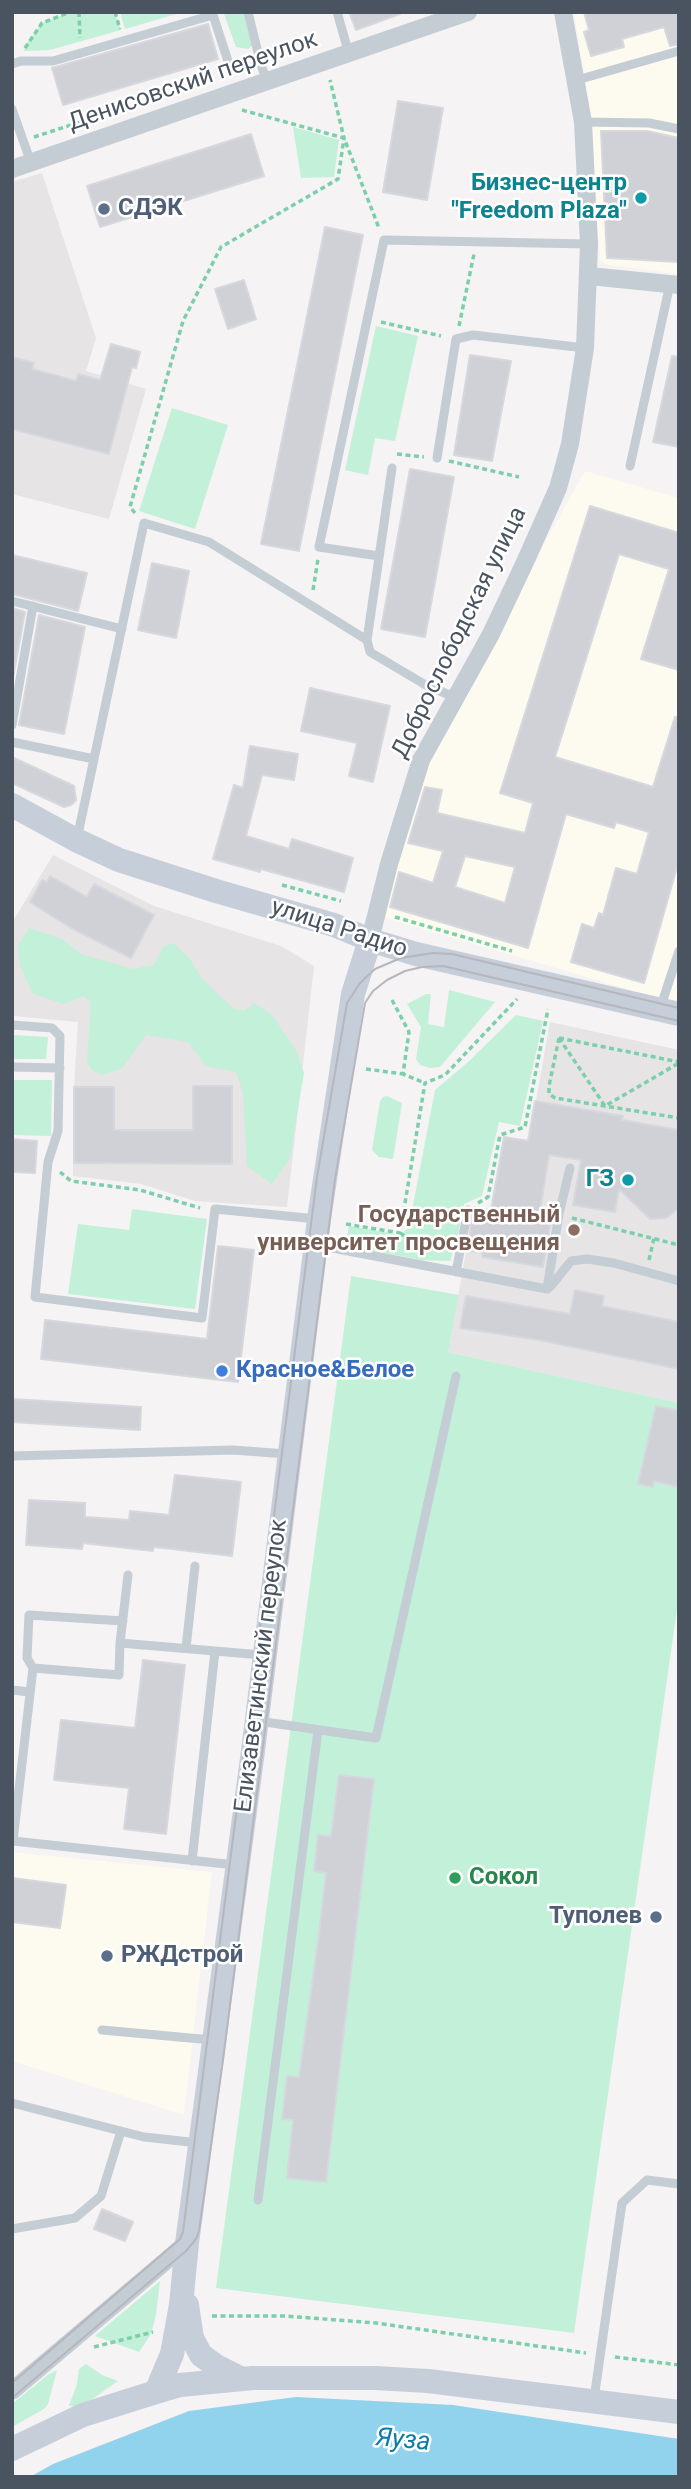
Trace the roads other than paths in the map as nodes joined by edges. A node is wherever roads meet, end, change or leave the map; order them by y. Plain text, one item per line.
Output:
1 (248, 12) edge
2 (337, 12) edge
3 (468, 12) edge
4 (564, 12) edge
5 (443, 16) edge
6 (679, 51) edge
7 (349, 54) junction
8 (228, 61) dead end
9 (17, 62) edge
10 (577, 80) junction
11 (267, 82) junction
12 (12, 109) edge
13 (583, 122) junction
14 (679, 129) edge
15 (31, 163) junction
16 (12, 169) edge
17 (589, 244) junction
18 (589, 276) junction
19 (674, 285) edge
20 (585, 348) junction
21 (437, 458) dead end
22 (630, 466) dead end
23 (392, 468) dead end
24 (379, 556) junction
25 (12, 601) edge
26 (33, 606) junction
27 (122, 629) junction
28 (368, 640) junction
29 (15, 686) edge
30 (454, 697) junction
31 (12, 724) edge
32 (12, 742) edge
33 (94, 759) junction
34 (12, 804) edge
35 (76, 840) junction
36 (370, 940) junction
37 (679, 951) edge
38 (669, 1012) edge
39 (12, 1025) edge
40 (12, 1067) edge
41 (60, 1068) junction
42 (570, 1168) dead end
43 (468, 1210) road end
44 (319, 1219) junction
45 (316, 1245) junction
46 (456, 1272) junction
47 (679, 1281) edge
48 (547, 1289) junction
49 (456, 1376) dead end
50 (288, 1455) junction
51 (12, 1456) edge
52 (195, 1566) dead end
53 (128, 1575) dead end
54 (123, 1621) junction
55 (120, 1643) junction
56 (186, 1648) junction
57 (215, 1651) junction
58 (264, 1655) junction
59 (33, 1668) junction
60 (12, 1690) edge
61 (30, 1692) junction
62 (256, 1721) junction
63 (318, 1730) junction
64 (13, 1841) edge
65 (192, 1861) junction
66 (238, 1866) junction
67 (102, 2030) dead end
68 (214, 2041) junction
69 (12, 2103) edge
70 (121, 2131) junction
71 (201, 2143) junction
72 (679, 2184) edge
73 (258, 2200) dead end
74 (12, 2229) edge
75 (187, 2243) junction
76 (184, 2280) junction
77 (242, 2379) junction
78 (12, 2391) edge
79 (156, 2392) junction
80 (594, 2402) junction
81 (679, 2412) edge
82 (12, 2449) edge

1 - 11 lane
2 - 7 lane
3 - 5 street, Денисовский переулок
4 - 10 street, Доброслободская улица
5 - 7 street, Денисовский переулок
6 - 10 lane
7 - 11 street, Денисовский переулок
8 - 9 lane
10 - 13 street, Доброслободская улица
11 - 15 street, Денисовский переулок
12 - 15 lane
13 - 14 lane
13 - 17 street, Доброслободская улица
15 - 16 street, Денисовский переулок
17 - 18 street, Доброслободская улица
17 - 24 lane
18 - 19 street
18 - 20 street, Доброслободская улица
19 - 22 lane
20 - 21 lane
20 - 30 street, Доброслободская улица
23 - 24 lane
24 - 28 lane
25 - 26 lane
26 - 27 lane
26 - 29 lane
27 - 28 lane
27 - 33 lane
28 - 30 lane
29 - 31 lane
30 - 36 street, Доброслободская улица
32 - 33 lane
33 - 35 lane
34 - 35 street, улица Радио
35 - 36 street, улица Радио
36 - 38 street, улица Радио
36 - 44 street, Елизаветинский переулок
37 - 38 lane
39 - 41 lane
40 - 41 lane
41 - 44 lane
42 - 48 lane
43 - 46 lane
44 - 45 street, Елизаветинский переулок
45 - 46 lane
45 - 50 street, Елизаветинский переулок
46 - 48 lane
47 - 48 lane
49 - 63 lane
50 - 51 lane
50 - 58 street, Елизаветинский переулок
52 - 56 lane
53 - 54 lane
54 - 55 lane
54 - 59 lane
55 - 56 lane
55 - 59 lane
56 - 57 lane
57 - 58 lane
57 - 65 lane
58 - 62 street, Елизаветинский переулок
59 - 61 lane
60 - 61 lane
61 - 64 lane
62 - 63 lane
62 - 66 street, Елизаветинский переулок
63 - 73 lane
64 - 65 lane
65 - 66 lane
66 - 68 street, Елизаветинский переулок
67 - 68 lane
68 - 71 street, Елизаветинский переулок
69 - 70 lane
70 - 71 lane
70 - 74 lane
71 - 75 street, Елизаветинский переулок
72 - 80 lane
75 - 76 street, Елизаветинский переулок
75 - 78 street
76 - 77 street
76 - 79 street, Елизаветинский переулок
77 - 79 street
77 - 80 street
79 - 82 street
80 - 81 street

